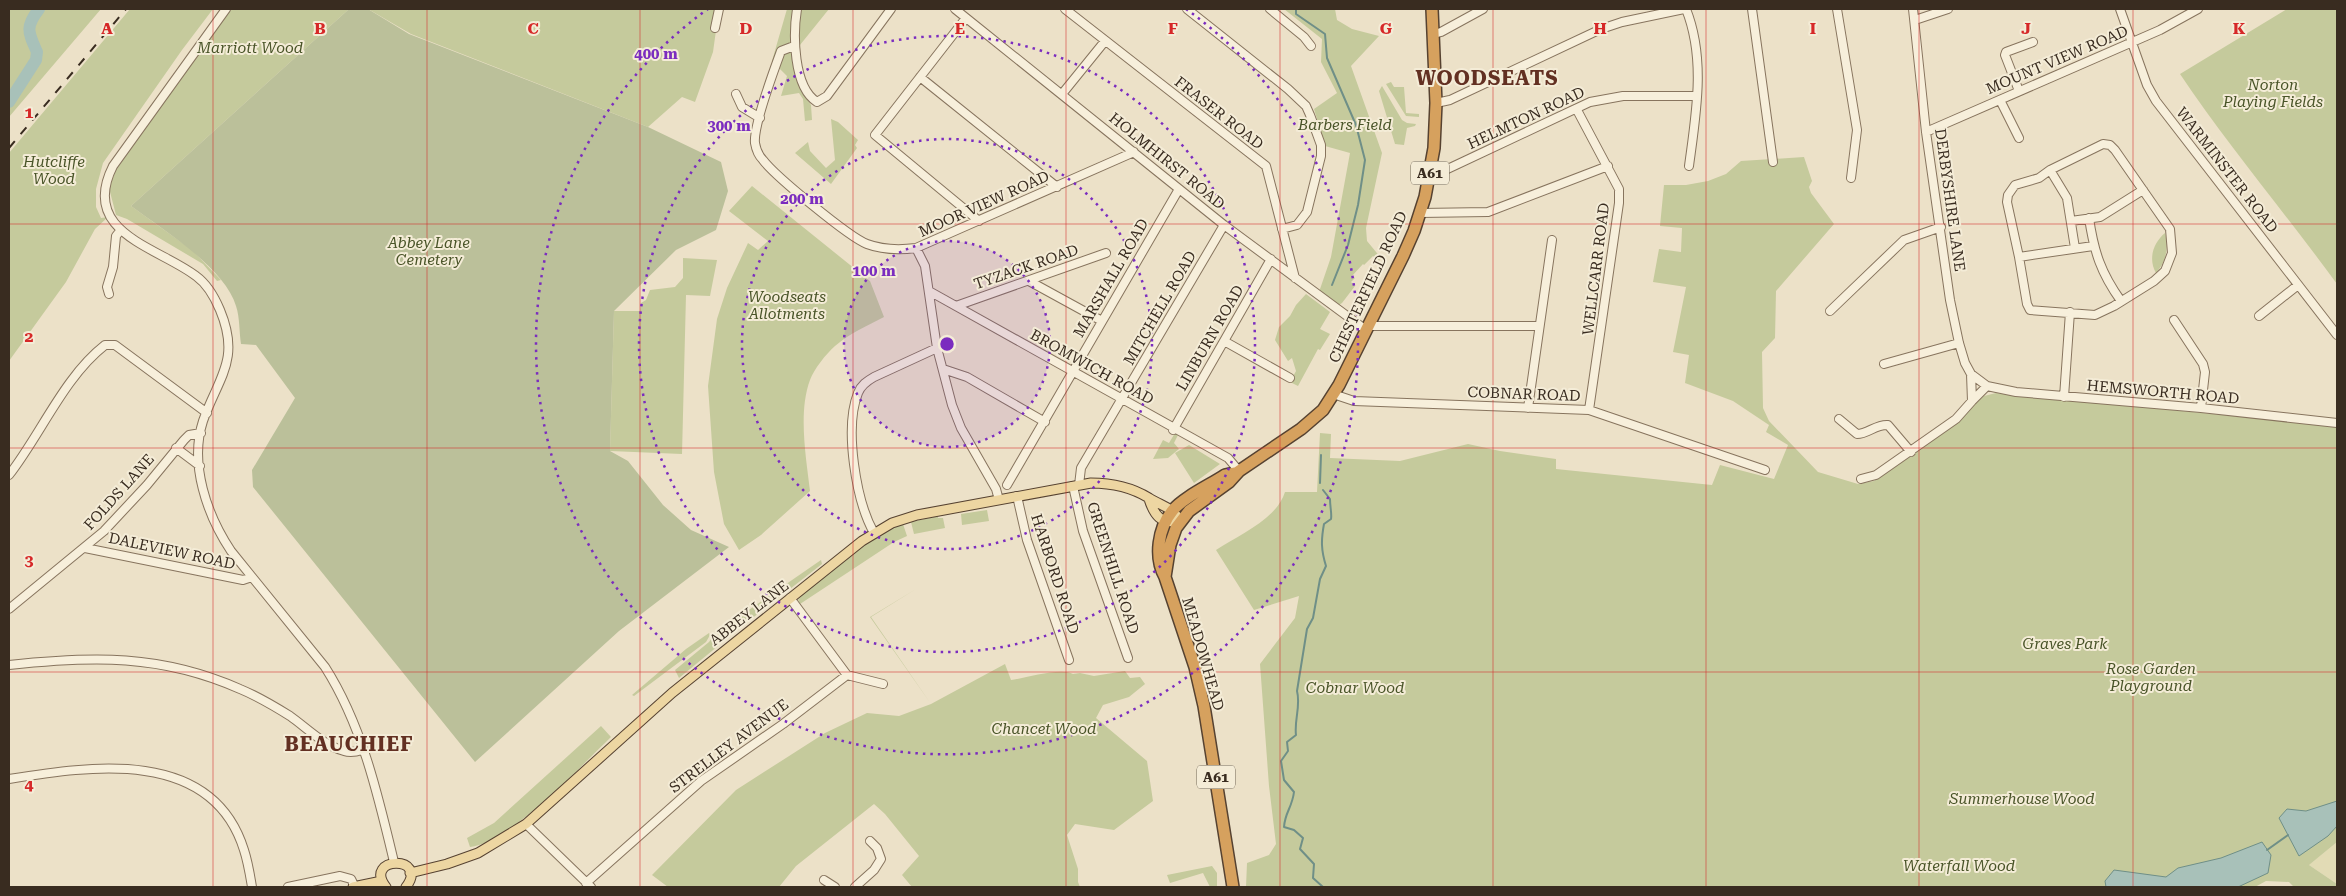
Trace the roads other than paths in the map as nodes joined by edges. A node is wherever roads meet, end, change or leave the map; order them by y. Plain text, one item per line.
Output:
1 (226, 9) edge
2 (719, 9) edge
3 (797, 9) edge
4 (891, 9) edge
5 (955, 9) edge
6 (1065, 9) edge
7 (1187, 9) edge
8 (1270, 9) edge
9 (1432, 9) edge
10 (1483, 9) edge
11 (1685, 9) edge
12 (1752, 9) edge
13 (1837, 9) edge
14 (1913, 9) edge
15 (1948, 9) edge
16 (2120, 9) edge
17 (2198, 9) edge
18 (966, 18) junction
19 (1915, 20) junction
20 (715, 28) dead end
21 (1434, 34) junction
22 (1105, 41) junction
23 (2033, 42) dead end
24 (2133, 42) junction
25 (794, 46) junction
26 (1311, 46) dead end
27 (920, 77) junction
28 (2019, 91) junction
29 (736, 94) dead end
30 (1062, 94) junction
31 (1696, 96) junction
32 (2000, 100) junction
33 (1436, 103) junction
34 (1577, 110) junction
35 (760, 118) junction
36 (1926, 132) junction
37 (2019, 138) dead end
38 (1134, 152) junction
39 (1773, 162) dead end
40 (1608, 166) junction
41 (1689, 166) dead end
42 (2050, 170) junction
43 (1430, 173) junction
44 (1851, 178) dead end
45 (1057, 187) junction
46 (1179, 189) junction
47 (2143, 190) junction
48 (1420, 213) junction
49 (2089, 218) junction
50 (2071, 220) junction
51 (979, 221) junction
52 (1224, 224) junction
53 (1941, 227) junction
54 (1282, 230) junction
55 (120, 231) junction
56 (1552, 240) dead end
57 (2093, 246) junction
58 (916, 248) junction
59 (2075, 248) junction
60 (1106, 253) dead end
61 (2020, 257) junction
62 (1272, 259) junction
63 (1295, 278) junction
64 (1029, 280) junction
65 (2298, 284) junction
66 (929, 291) junction
67 (109, 294) dead end
68 (2121, 300) junction
69 (956, 306) junction
70 (1830, 311) dead end
71 (2070, 312) junction
72 (2259, 316) dead end
73 (2174, 320) dead end
74 (1102, 321) junction
75 (1539, 326) junction
76 (1367, 328) junction
77 (2337, 335) edge
78 (1224, 341) junction
79 (1959, 343) junction
80 (937, 348) junction
81 (1884, 364) dead end
82 (943, 369) junction
83 (1072, 372) junction
84 (1288, 374) dead end
85 (1971, 374) junction
86 (1986, 386) junction
87 (1333, 394) junction
88 (2064, 397) junction
89 (1123, 400) junction
90 (1972, 401) junction
91 (1528, 408) junction
92 (2201, 408) junction
93 (1589, 410) junction
94 (207, 413) junction
95 (1839, 419) dead end
96 (1044, 422) junction
97 (2337, 423) edge
98 (1173, 430) junction
99 (201, 432) junction
100 (176, 448) junction
101 (1912, 452) junction
102 (200, 466) junction
103 (1765, 470) dead end
104 (1239, 471) junction
105 (9, 475) edge
106 (1861, 479) dead end
107 (1007, 484) dead end
108 (1076, 485) junction
109 (1018, 496) junction
110 (1149, 499) junction
111 (999, 500) junction
112 (1172, 510) junction
113 (1180, 521) junction
114 (1166, 523) junction
115 (874, 533) junction
116 (85, 548) junction
117 (252, 577) junction
118 (1165, 577) junction
119 (790, 598) junction
120 (9, 609) edge
121 (1128, 658) dead end
122 (1070, 660) dead end
123 (9, 665) edge
124 (847, 675) junction
125 (884, 684) dead end
126 (362, 750) junction
127 (9, 779) edge
128 (526, 824) junction
129 (870, 841) dead end
130 (394, 862) junction
131 (410, 873) junction
132 (824, 880) dead end
133 (384, 884) edge
134 (588, 885) edge
135 (252, 887) edge
136 (288, 887) edge
137 (354, 887) edge
138 (406, 887) edge
139 (835, 887) edge
140 (856, 887) edge
141 (1233, 887) edge

1 - 55 street
2 - 20 street
3 - 25 street
4 - 25 street
5 - 18 street, HOLMHIRST ROAD
6 - 22 street, FRASER ROAD
7 - 54 street
8 - 26 street
9 - 21 highway, CHESTERFIELD ROAD / A61
10 - 21 street
11 - 31 street
11 - 33 street
12 - 39 street
13 - 44 street
14 - 19 street, DERBYSHIRE LANE
15 - 19 street
16 - 24 street, WARMINSTER ROAD
17 - 24 street, MOUNT VIEW ROAD
18 - 27 street
18 - 30 street, HOLMHIRST ROAD
19 - 36 street, DERBYSHIRE LANE
21 - 33 highway, CHESTERFIELD ROAD / A61
22 - 30 street
22 - 54 street, FRASER ROAD
23 - 28 street
24 - 28 street, MOUNT VIEW ROAD
24 - 65 street, WARMINSTER ROAD
25 - 35 street, MOOR VIEW ROAD
27 - 45 street
27 - 51 street
28 - 32 street, MOUNT VIEW ROAD
29 - 35 street
30 - 38 street, HOLMHIRST ROAD
31 - 34 street, HELMTON ROAD
31 - 41 street
32 - 36 street, MOUNT VIEW ROAD
32 - 37 street
33 - 43 highway, CHESTERFIELD ROAD / A61
34 - 40 street, WELLCARR ROAD
34 - 43 street, HELMTON ROAD
35 - 58 street, MOOR VIEW ROAD
36 - 53 street, DERBYSHIRE LANE
38 - 45 street, MOOR VIEW ROAD
38 - 46 street, HOLMHIRST ROAD
40 - 48 street
40 - 93 street, WELLCARR ROAD
42 - 47 street
42 - 50 street
42 - 61 street
43 - 48 highway, CHESTERFIELD ROAD / A61
45 - 51 street, MOOR VIEW ROAD
46 - 52 street, HOLMHIRST ROAD
46 - 74 street, MARSHALL ROAD
47 - 49 street
47 - 68 street
48 - 76 highway, CHESTERFIELD ROAD / A61
49 - 50 street
49 - 57 street
50 - 59 street
51 - 58 street, MOOR VIEW ROAD
52 - 62 street, HOLMHIRST ROAD
52 - 89 street, MITCHELL ROAD
53 - 70 street
53 - 79 street, DERBYSHIRE LANE
54 - 63 street, FRASER ROAD
55 - 67 street
55 - 94 street
56 - 75 street
57 - 59 street
57 - 68 street
58 - 66 street
59 - 61 street
60 - 64 street, TYZACK ROAD
61 - 71 street
62 - 63 street, HOLMHIRST ROAD
62 - 78 street, LINBURN ROAD
63 - 76 street, HOLMHIRST ROAD
64 - 69 street, TYZACK ROAD
64 - 74 street
65 - 72 street
65 - 77 street, WARMINSTER ROAD
66 - 69 street, BROMWICH ROAD
66 - 80 street
68 - 71 street
69 - 83 street, BROMWICH ROAD
71 - 88 street
73 - 92 street
74 - 83 street, MARSHALL ROAD
75 - 76 street
75 - 91 street
76 - 87 highway, CHESTERFIELD ROAD / A61
78 - 84 street
78 - 98 street, LINBURN ROAD
79 - 81 street
79 - 85 street, DERBYSHIRE LANE
80 - 82 street
80 - 115 street
82 - 96 street
82 - 111 street
83 - 89 street, BROMWICH ROAD
83 - 96 street, MARSHALL ROAD
85 - 86 street, DERBYSHIRE LANE
85 - 90 street
86 - 88 street, HEMSWORTH ROAD
86 - 90 street
87 - 91 street, COBNAR ROAD
87 - 104 highway, CHESTERFIELD ROAD / A61
88 - 92 street, HEMSWORTH ROAD
89 - 98 street, BROMWICH ROAD
89 - 108 street, MITCHELL ROAD
90 - 101 street
91 - 93 street, COBNAR ROAD
92 - 97 street, HEMSWORTH ROAD
93 - 103 street, COBNAR ROAD
94 - 99 street
94 - 105 street
95 - 101 street
96 - 107 street, MARSHALL ROAD
98 - 104 street, BROMWICH ROAD
99 - 100 street, FOLDS LANE
99 - 102 street
100 - 102 street
100 - 116 street, FOLDS LANE
101 - 106 street
102 - 117 street
104 - 112 highway, CHESTERFIELD ROAD / A61
104 - 113 highway, CHESTERFIELD ROAD / A61
108 - 109 main road, ABBEY LANE
108 - 110 main road, ABBEY LANE
108 - 121 street, GREENHILL ROAD
109 - 111 main road, ABBEY LANE
109 - 122 street, HARBORD ROAD
110 - 112 main road, ABBEY LANE
110 - 114 main road
111 - 115 main road, ABBEY LANE
112 - 113 main road, ABBEY LANE
112 - 114 highway, A61
113 - 114 main road
113 - 118 highway, MEADOWHEAD / A61
114 - 118 highway, A61
115 - 119 main road, ABBEY LANE
116 - 117 street, DALEVIEW ROAD
116 - 120 street, FOLDS LANE
117 - 126 street
118 - 141 highway, MEADOWHEAD / A61
119 - 124 street
119 - 128 main road, ABBEY LANE
123 - 126 street
124 - 125 street
124 - 134 street, STRELLEY AVENUE
126 - 130 street
127 - 135 street
128 - 131 main road, ABBEY LANE
128 - 134 street
129 - 140 street
130 - 131 main road
130 - 133 main road
131 - 138 main road
132 - 139 street
133 - 137 main road
136 - 137 street

